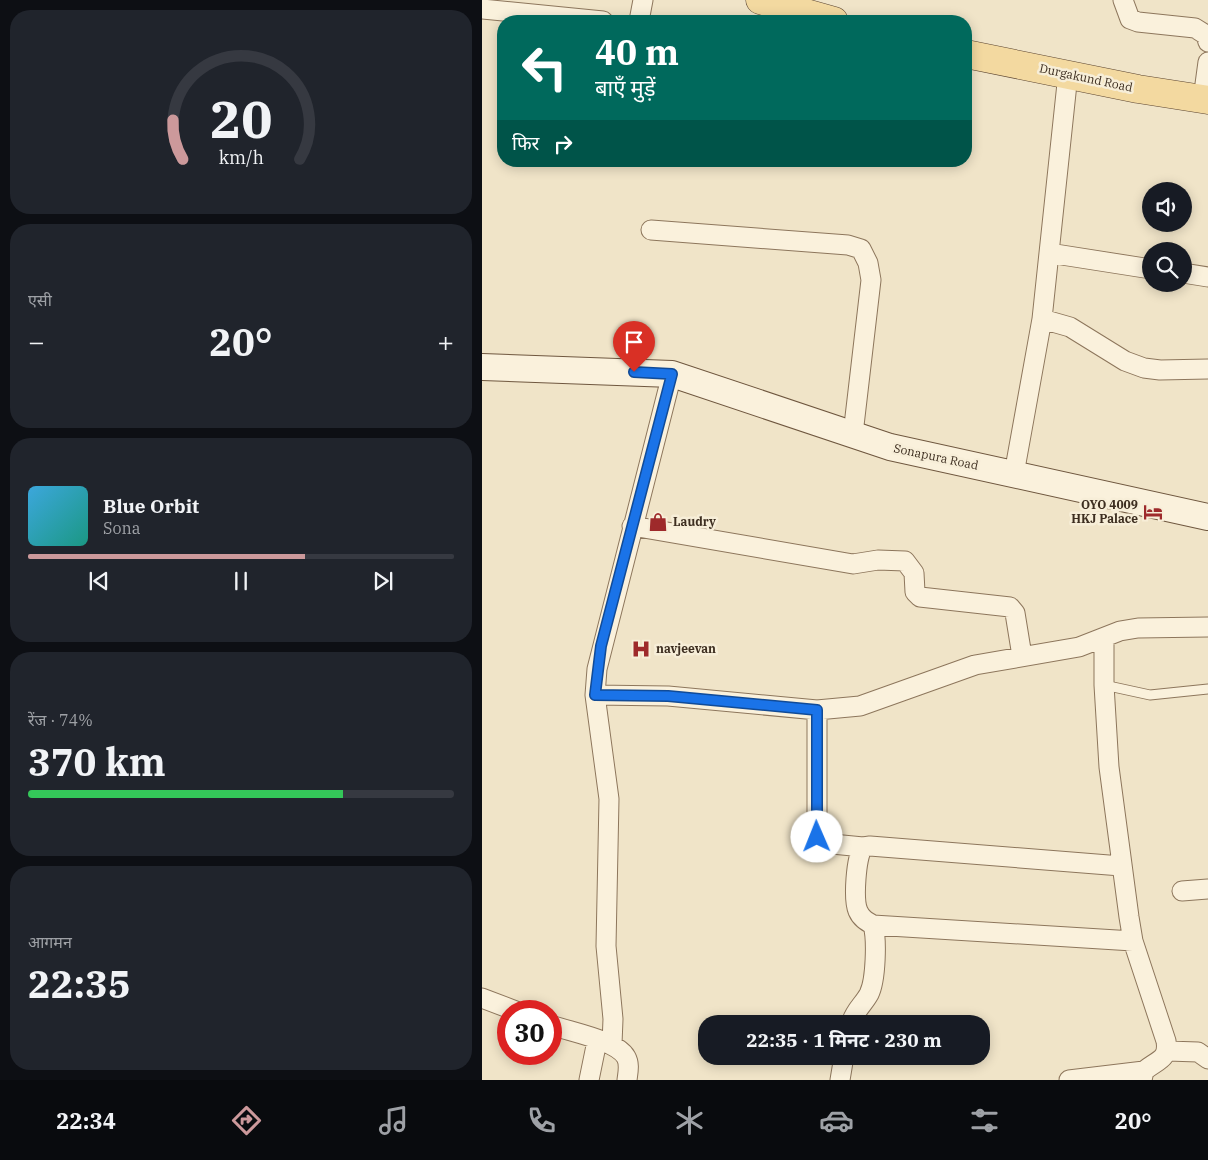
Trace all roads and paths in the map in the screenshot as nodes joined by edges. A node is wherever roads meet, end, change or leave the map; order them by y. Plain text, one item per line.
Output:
1 (643, 0) edge
2 (760, 0) edge
3 (1122, 0) edge
4 (482, 9) edge
5 (542, 15) edge
6 (640, 15) edge
7 (813, 15) edge
8 (1208, 42) edge
9 (972, 55) edge
10 (1208, 62) edge
11 (1068, 74) junction
12 (1206, 99) edge
13 (651, 230) dead end
14 (1049, 253) junction
15 (1142, 267) edge
16 (1192, 275) edge
17 (1208, 277) edge
18 (1042, 319) junction
19 (482, 366) edge
20 (1208, 369) edge
21 (672, 374) junction
22 (853, 434) junction
23 (1014, 474) junction
24 (1208, 517) edge
25 (632, 526) junction
26 (1208, 626) edge
27 (1104, 638) junction
28 (1022, 656) junction
29 (1104, 685) junction
30 (1208, 689) edge
31 (595, 695) junction
32 (817, 710) junction
33 (862, 847) junction
34 (1121, 866) junction
35 (1208, 889) edge
36 (1182, 890) dead end
37 (873, 925) junction
38 (1133, 941) junction
39 (482, 998) edge
40 (497, 1004) edge
41 (855, 1015) edge
42 (562, 1029) edge
43 (604, 1043) junction
44 (1168, 1051) junction
45 (1208, 1059) edge
46 (842, 1065) edge
47 (1143, 1075) edge
48 (589, 1080) edge
49 (627, 1080) edge
50 (840, 1080) edge
51 (1069, 1080) edge

1 - 6 street
2 - 7 main road
3 - 8 street
4 - 5 street
9 - 11 main road, Durgakund Road
10 - 12 street
11 - 12 main road, Durgakund Road
11 - 14 street
13 - 22 street
14 - 15 street
14 - 18 street
16 - 17 street
18 - 20 street
18 - 23 street
19 - 21 street, Sonapura Road
21 - 22 street, Sonapura Road
21 - 25 street
22 - 23 street, Sonapura Road
23 - 24 street, Sonapura Road
25 - 28 street
25 - 31 street
26 - 27 street
27 - 28 street
27 - 29 street
28 - 32 street
29 - 30 lane
29 - 34 street
31 - 32 street
31 - 43 street
32 - 33 street
33 - 34 street
33 - 37 street
34 - 38 street
35 - 36 street
37 - 38 street
37 - 41 street
38 - 44 street
39 - 40 street
42 - 43 street
43 - 48 street
43 - 49 street
44 - 45 street
44 - 47 street
46 - 50 street
47 - 51 street

